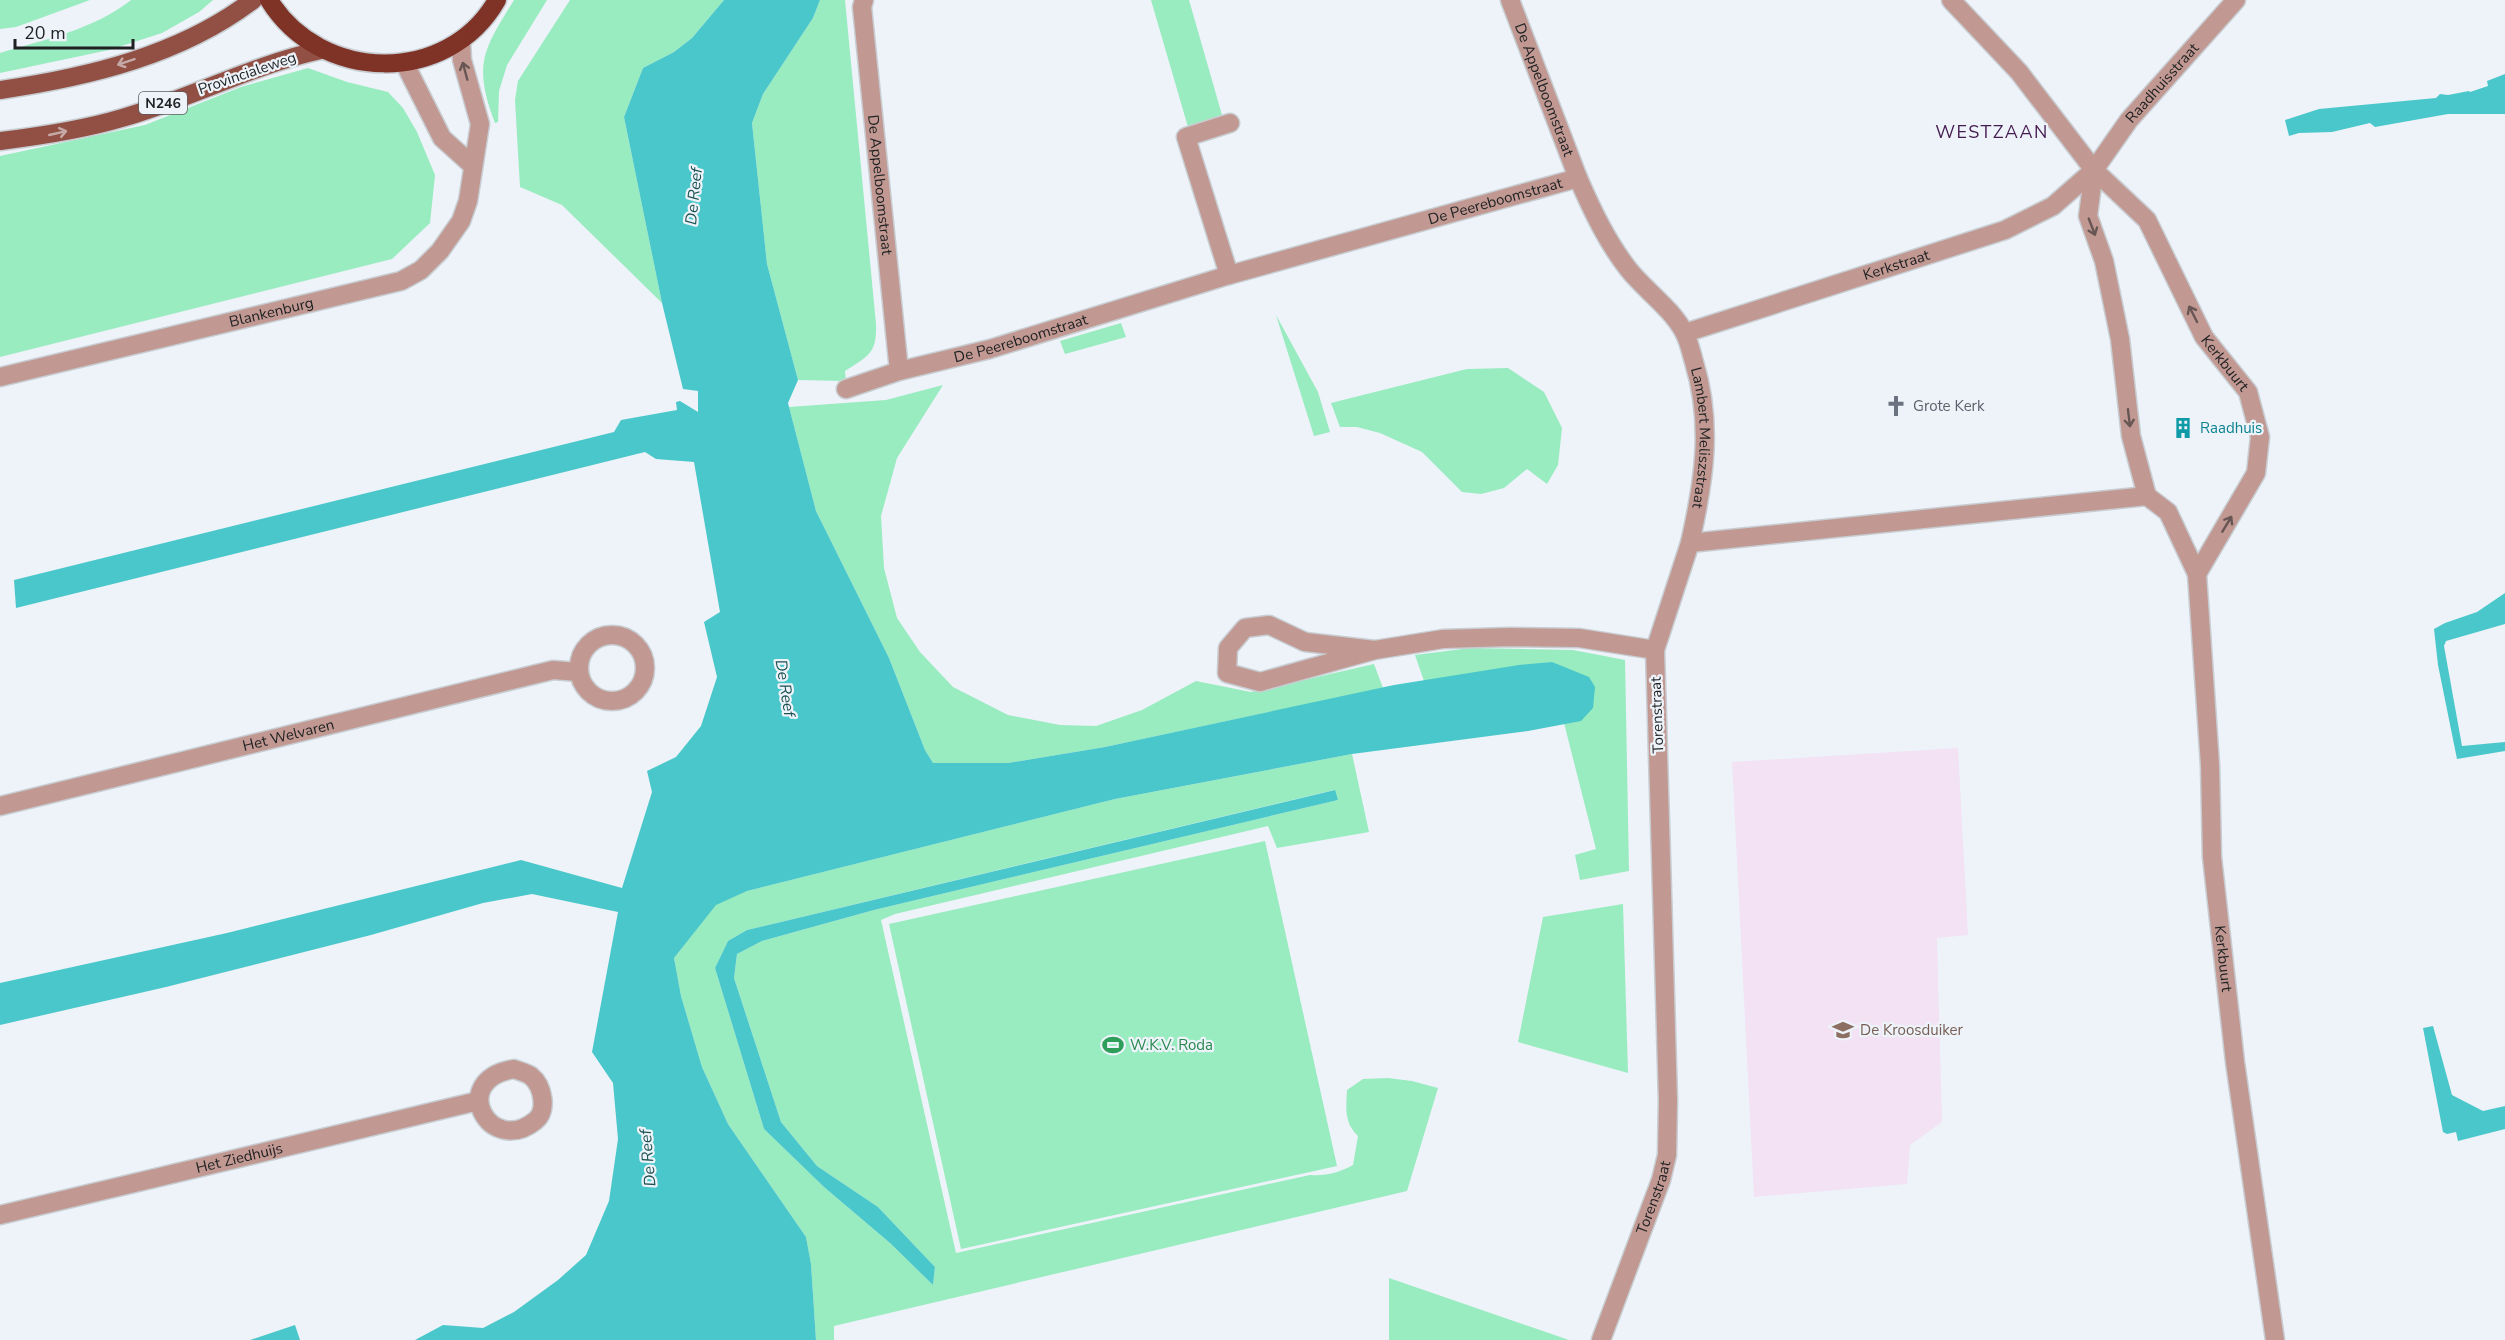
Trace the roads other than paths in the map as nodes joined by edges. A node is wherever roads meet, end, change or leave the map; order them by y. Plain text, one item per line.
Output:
1 (253, 0) edge
2 (269, 0) edge
3 (497, 0) edge
4 (864, 0) edge
5 (1510, 0) edge
6 (1951, 0) edge
7 (2236, 0) edge
8 (461, 42) junction
9 (321, 50) junction
10 (404, 62) junction
11 (0, 90) edge
12 (1230, 123) dead end
13 (0, 141) edge
14 (472, 165) junction
15 (2094, 170) junction
16 (1578, 178) junction
17 (1229, 275) junction
18 (1685, 333) junction
19 (899, 371) junction
20 (0, 377) edge
21 (846, 388) dead end
22 (2147, 496) junction
23 (1690, 543) junction
24 (2197, 574) junction
25 (1375, 650) junction
26 (1655, 650) junction
27 (578, 672) dead end
28 (0, 806) edge
29 (478, 1101) dead end
30 (0, 1215) edge
31 (1601, 1340) edge
32 (2275, 1340) edge

1 -> 11 main road
2 - 9 highway
3 - 8 highway
4 - 19 street, De Appelboomstraat
5 - 16 street, De Appelboomstraat
6 - 15 street, Kerkbuurt
7 - 15 street, Raadhuisstraat
8 - 10 highway
14 -> 8 street, Blankenburg
9 - 10 highway
13 -> 9 main road, Provincialeweg / N246
10 - 14 street
12 - 17 street
14 - 20 street, Blankenburg
15 - 18 street, Kerkstraat
15 -> 22 street
24 -> 15 street, Kerkbuurt
16 - 17 street, De Peereboomstraat
16 - 18 street, De Peereboomstraat
17 - 19 street, De Peereboomstraat
18 - 23 street, Lambert Meliszstraat
19 - 21 street, De Peereboomstraat
22 - 23 street
22 - 24 street, Kerkbuurt
23 - 26 street, Torenstraat
24 - 32 street, Kerkbuurt
25 - 25 street
25 - 26 street
26 - 31 street, Torenstraat
27 - 28 street, Het Welvaren
29 - 30 street, Het Ziedhuijs

